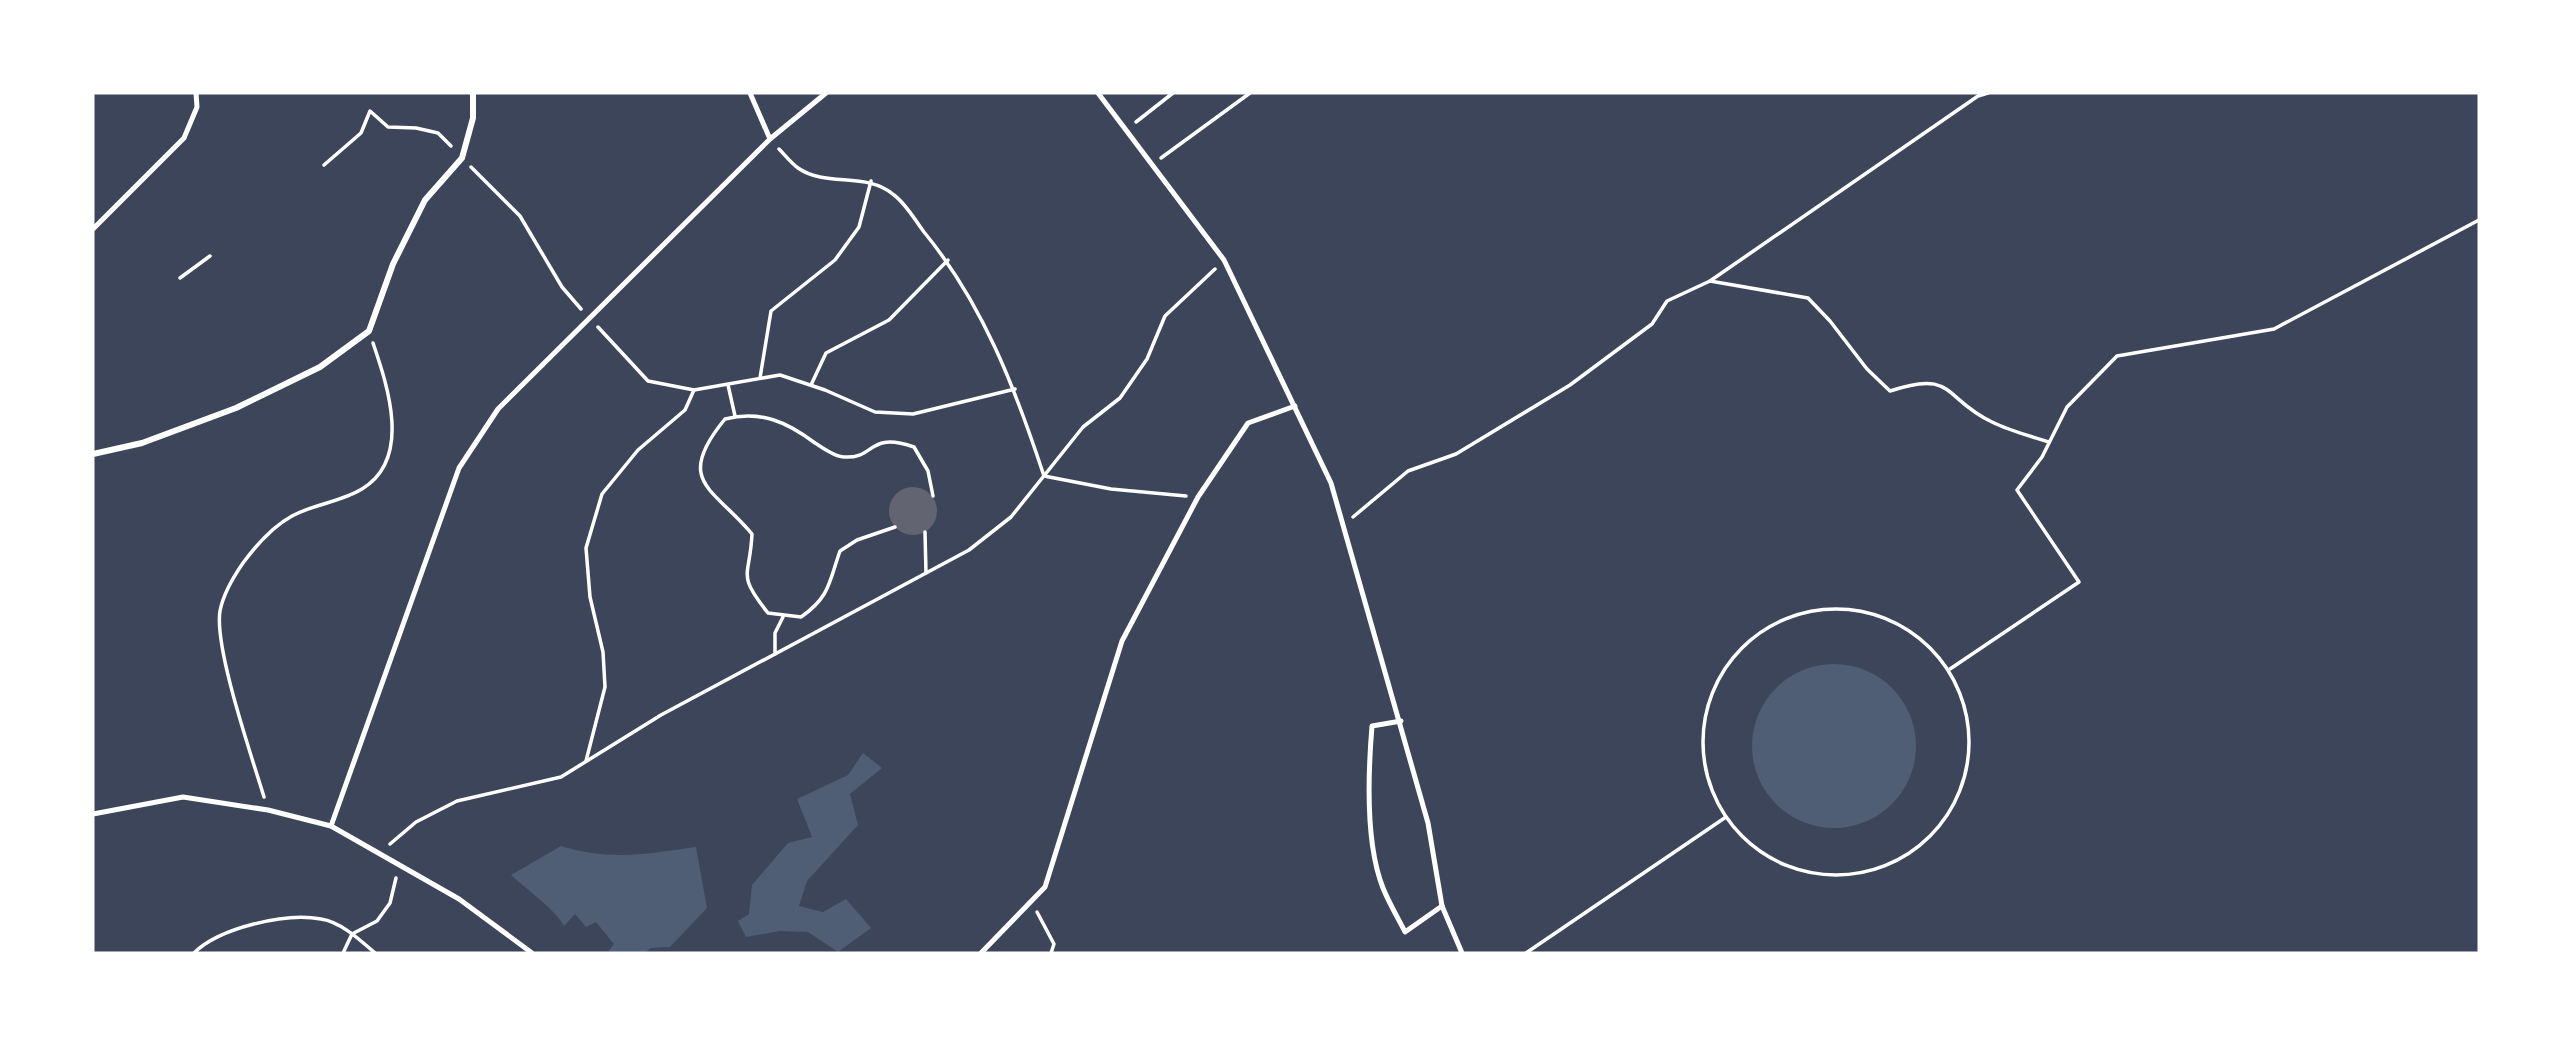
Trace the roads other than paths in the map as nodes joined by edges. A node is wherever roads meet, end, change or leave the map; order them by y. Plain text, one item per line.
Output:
1 (197, 93) edge
2 (473, 93) edge
3 (750, 93) edge
4 (826, 93) edge
5 (1098, 93) edge
6 (771, 139) junction
7 (93, 229) edge
8 (1295, 406) junction
9 (93, 454) edge
10 (1401, 721) junction
11 (93, 814) edge
12 (331, 827) junction
13 (1442, 906) junction
14 (532, 953) edge
15 (981, 953) edge
16 (1462, 953) edge

1 - 7 lane
2 - 9 street
3 - 6 lane
4 - 6 lane
5 - 8 lane
6 - 12 lane
8 - 10 lane
8 - 15 lane
10 - 13 lane
10 - 13 lane
11 - 12 lane
12 - 14 lane
13 - 16 lane

